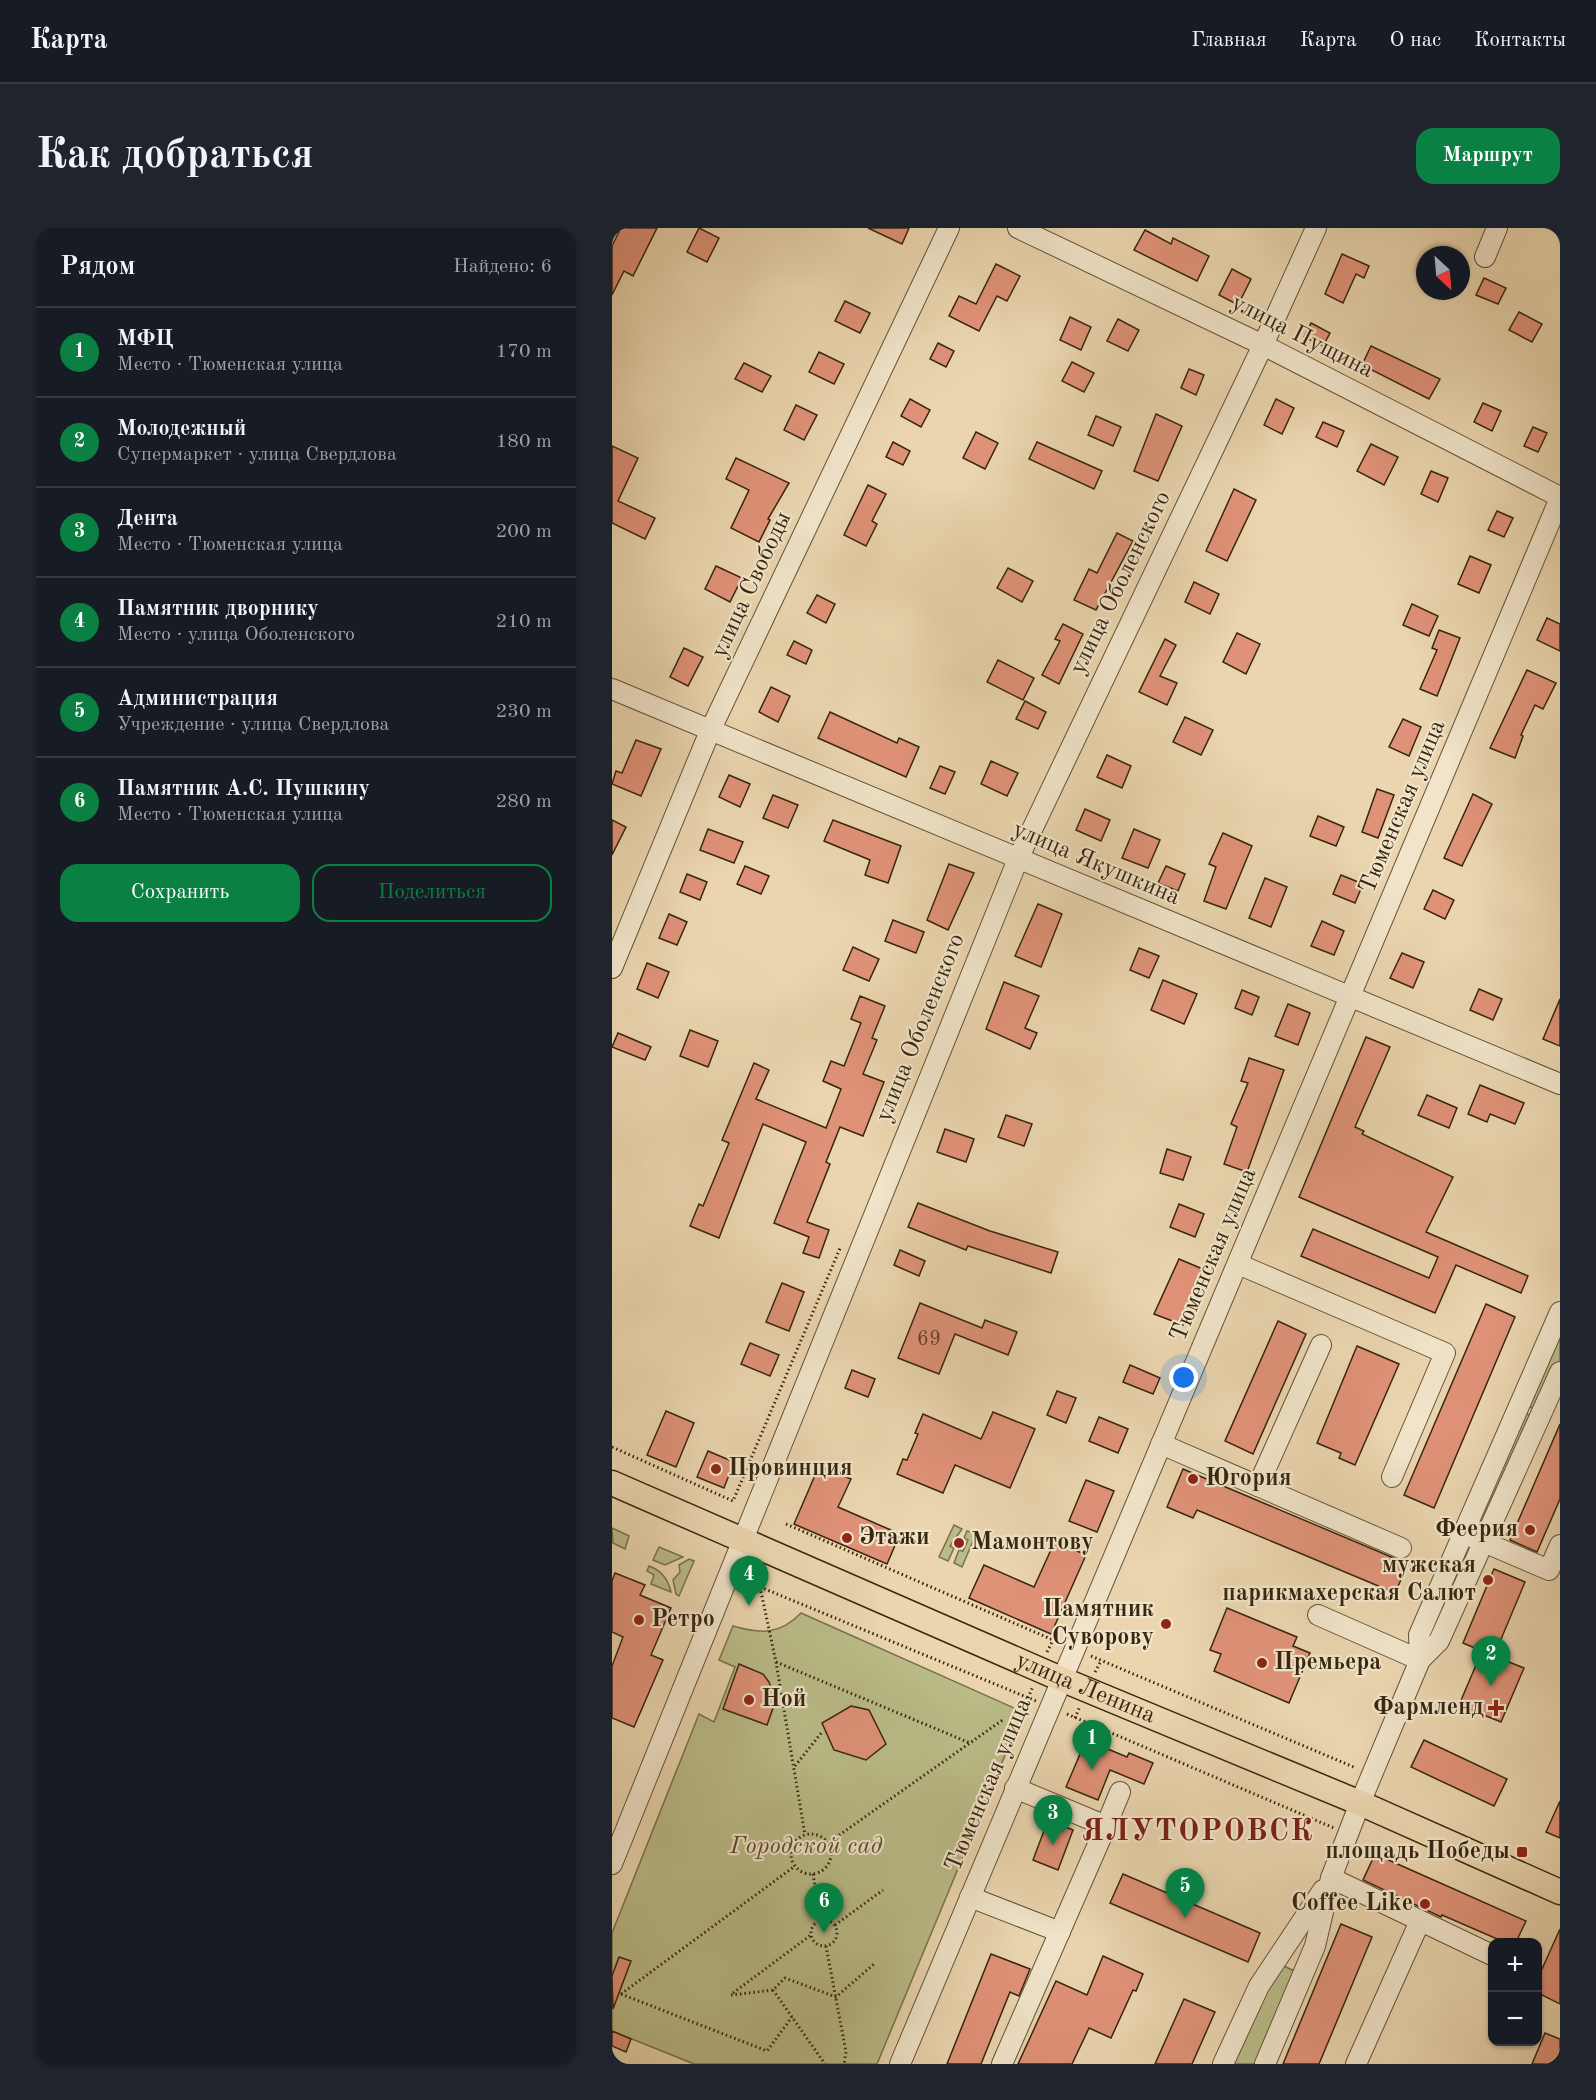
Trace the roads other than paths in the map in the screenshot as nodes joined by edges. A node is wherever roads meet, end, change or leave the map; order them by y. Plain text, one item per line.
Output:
1 (949, 228) edge
2 (1018, 228) edge
3 (1316, 228) edge
4 (1497, 228) edge
5 (1485, 257) dead end
6 (1263, 345) junction
7 (1560, 498) edge
8 (612, 690) edge
9 (711, 731) junction
10 (1018, 859) junction
11 (612, 968) edge
12 (1350, 999) junction
13 (1560, 1084) edge
14 (1238, 1264) junction
15 (1559, 1317) edge
16 (1321, 1345) dead end
17 (1560, 1372) edge
18 (1518, 1406) junction
19 (1540, 1416) junction
20 (1161, 1444) junction
21 (1392, 1477) dead end
22 (612, 1483) edge
23 (1258, 1486) junction
24 (1463, 1534) junction
25 (741, 1540) junction
26 (1484, 1542) junction
27 (1560, 1545) edge
28 (1401, 1548) dead end
29 (1318, 1615) dead end
30 (1420, 1660) junction
31 (1061, 1679) junction
32 (1015, 1788) junction
33 (1120, 1792) dead end
34 (1360, 1803) junction
35 (1106, 1826) junction
36 (612, 1864) edge
37 (1331, 1878) junction
38 (1560, 1892) edge
39 (970, 1897) junction
40 (1420, 1921) junction
41 (1060, 1932) junction
42 (1488, 1953) edge
43 (900, 2064) edge
44 (1002, 2064) edge
45 (1223, 2064) edge
46 (1265, 2064) edge
47 (1356, 2064) edge

1 - 9 street, улица Свободы
2 - 6 street, улица Пущина
3 - 6 street, улица Оболенского
4 - 5 street
6 - 7 street, улица Пущина
6 - 10 street, улица Оболенского
7 - 12 street, Тюменская улица
8 - 9 street, улица Якушкина
9 - 10 street, улица Якушкина
9 - 11 street, улица Свободы
10 - 12 street, улица Якушкина
10 - 25 street, улица Оболенского
12 - 13 street, улица Якушкина
12 - 14 street, Тюменская улица
14 - 20 street, Тюменская улица
14 - 21 street
15 - 18 street
16 - 23 street
17 - 19 street
18 - 19 street
18 - 24 street
19 - 26 street
20 - 23 street
20 - 31 street, Тюменская улица
22 - 25 main road, улица Ленина
23 - 28 street
24 - 26 street
24 - 30 street
25 - 31 main road, улица Ленина
25 - 36 street, улица Оболенского
26 - 27 street
26 - 30 street
29 - 30 street
30 - 34 street
31 - 32 street, Тюменская улица
31 - 34 main road, улица Ленина
32 - 35 street
32 - 39 street, Тюменская улица
33 - 35 street
34 - 37 street
34 - 38 main road, улица Ленина
35 - 41 street
37 - 40 street
37 - 45 street
37 - 46 street
39 - 41 street
39 - 43 street, Тюменская улица
40 - 42 street
40 - 47 street
41 - 44 street

